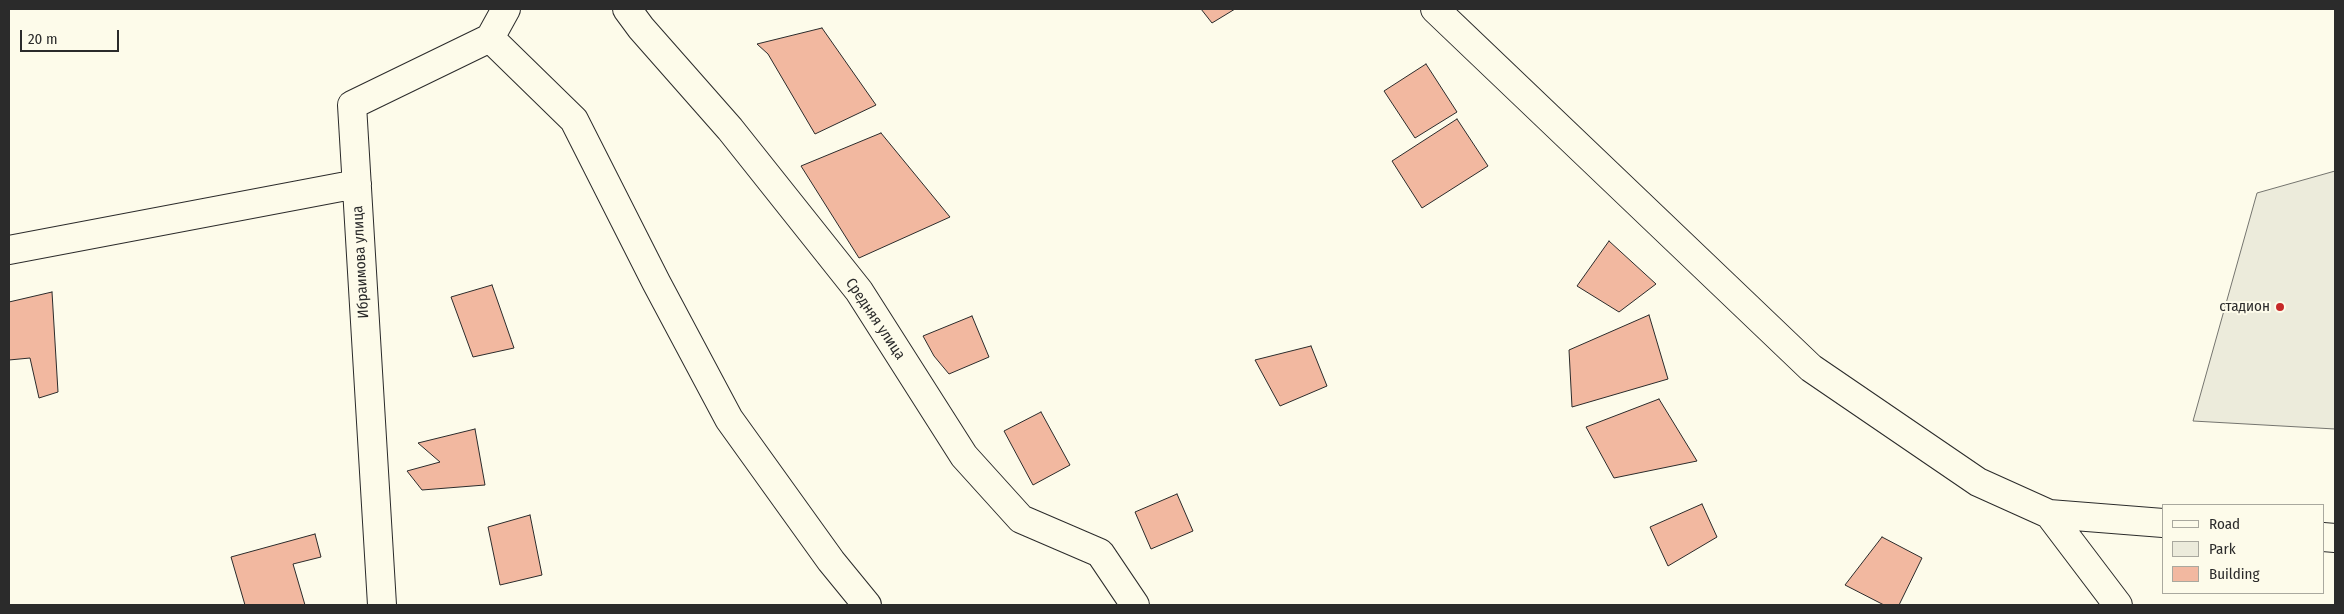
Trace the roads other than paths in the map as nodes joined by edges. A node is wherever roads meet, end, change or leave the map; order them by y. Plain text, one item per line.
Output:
1 (506, 9) edge
2 (627, 9) edge
3 (1435, 9) edge
4 (490, 38) junction
5 (357, 184) junction
6 (9, 250) edge
7 (2049, 514) junction
8 (2162, 524) edge
9 (382, 605) edge
10 (867, 605) edge
11 (1135, 605) edge
12 (2118, 605) edge

1 - 4 street
2 - 11 street, Средняя улица
3 - 7 street
4 - 5 street, Ибраимова улица
4 - 10 street
5 - 6 street
5 - 9 street, Ибраимова улица
7 - 8 street
7 - 12 street

